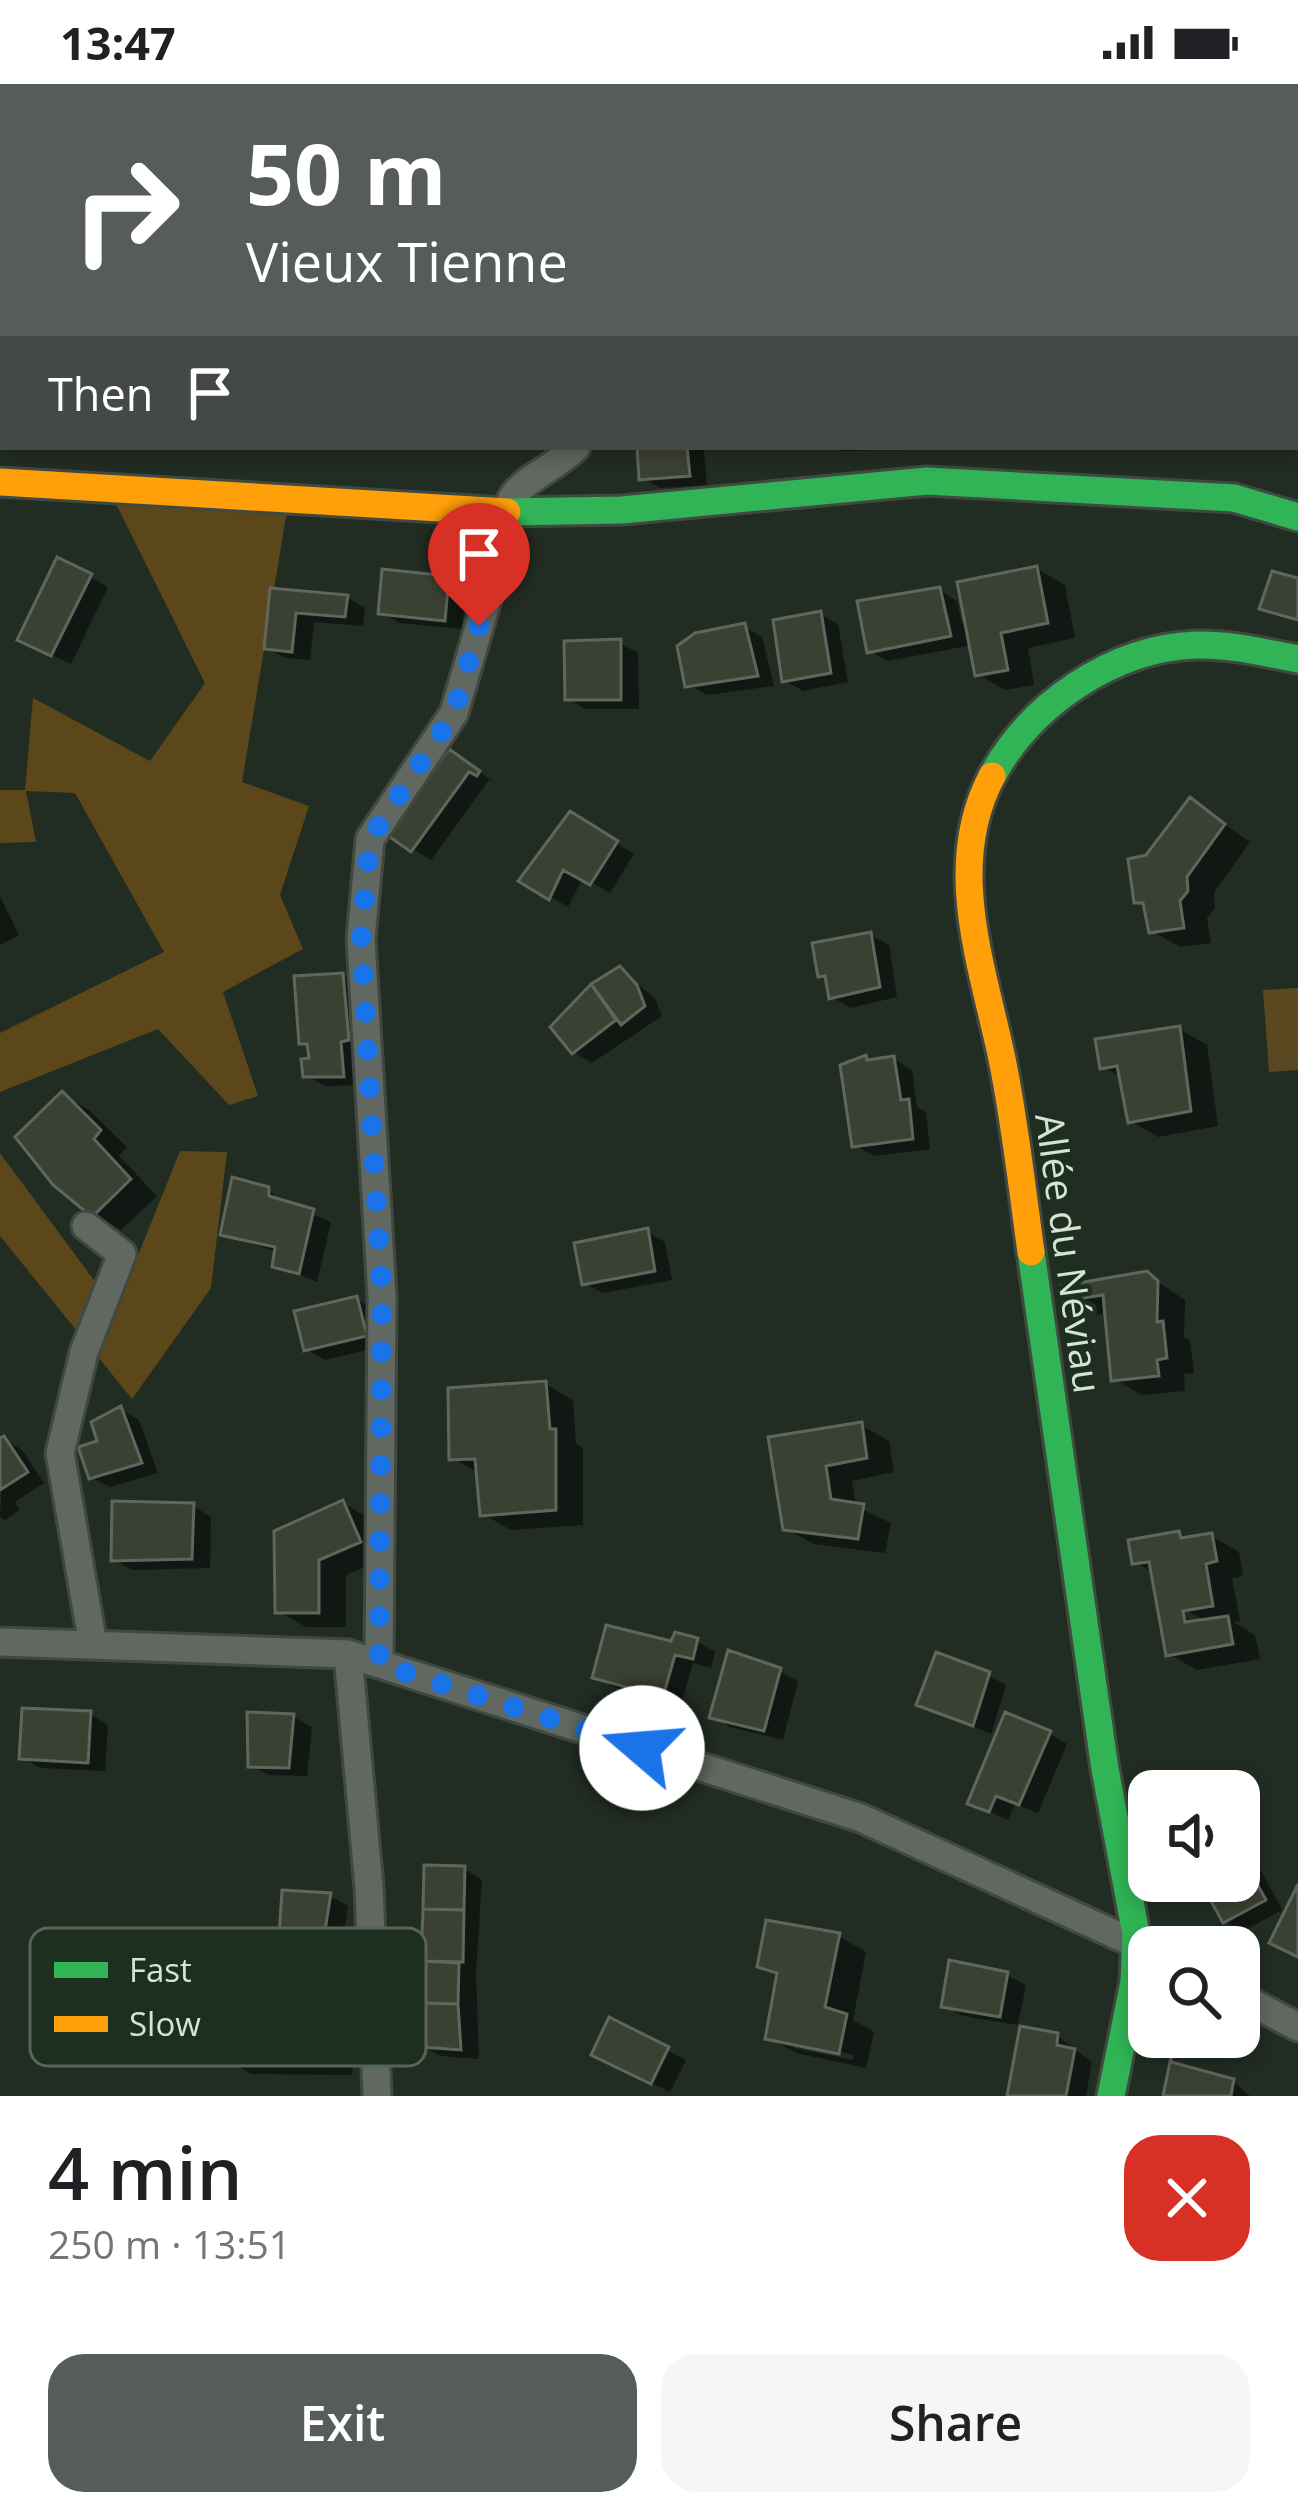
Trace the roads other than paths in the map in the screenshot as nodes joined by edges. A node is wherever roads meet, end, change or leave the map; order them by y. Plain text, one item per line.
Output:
1 (572, 450) edge
2 (0, 482) edge
3 (503, 512) junction
4 (1298, 518) edge
5 (1298, 659) edge
6 (86, 1226) dead end
7 (0, 1642) edge
8 (93, 1645) junction
9 (348, 1654) junction
10 (379, 1664) junction
11 (1138, 1926) edge
12 (371, 1928) edge
13 (1128, 1940) edge
14 (1260, 2007) edge
15 (1128, 2017) edge
16 (1298, 2027) edge
17 (376, 2066) edge
18 (377, 2096) edge
19 (1111, 2096) edge

1 - 3 street
2 - 3 street
3 - 4 street
3 - 10 street
5 - 11 street, Allée du Néviau
6 - 8 street
7 - 8 street
8 - 9 street
9 - 10 street
9 - 12 street
10 - 13 street
14 - 16 street
15 - 19 street, Allée du Néviau
17 - 18 street

